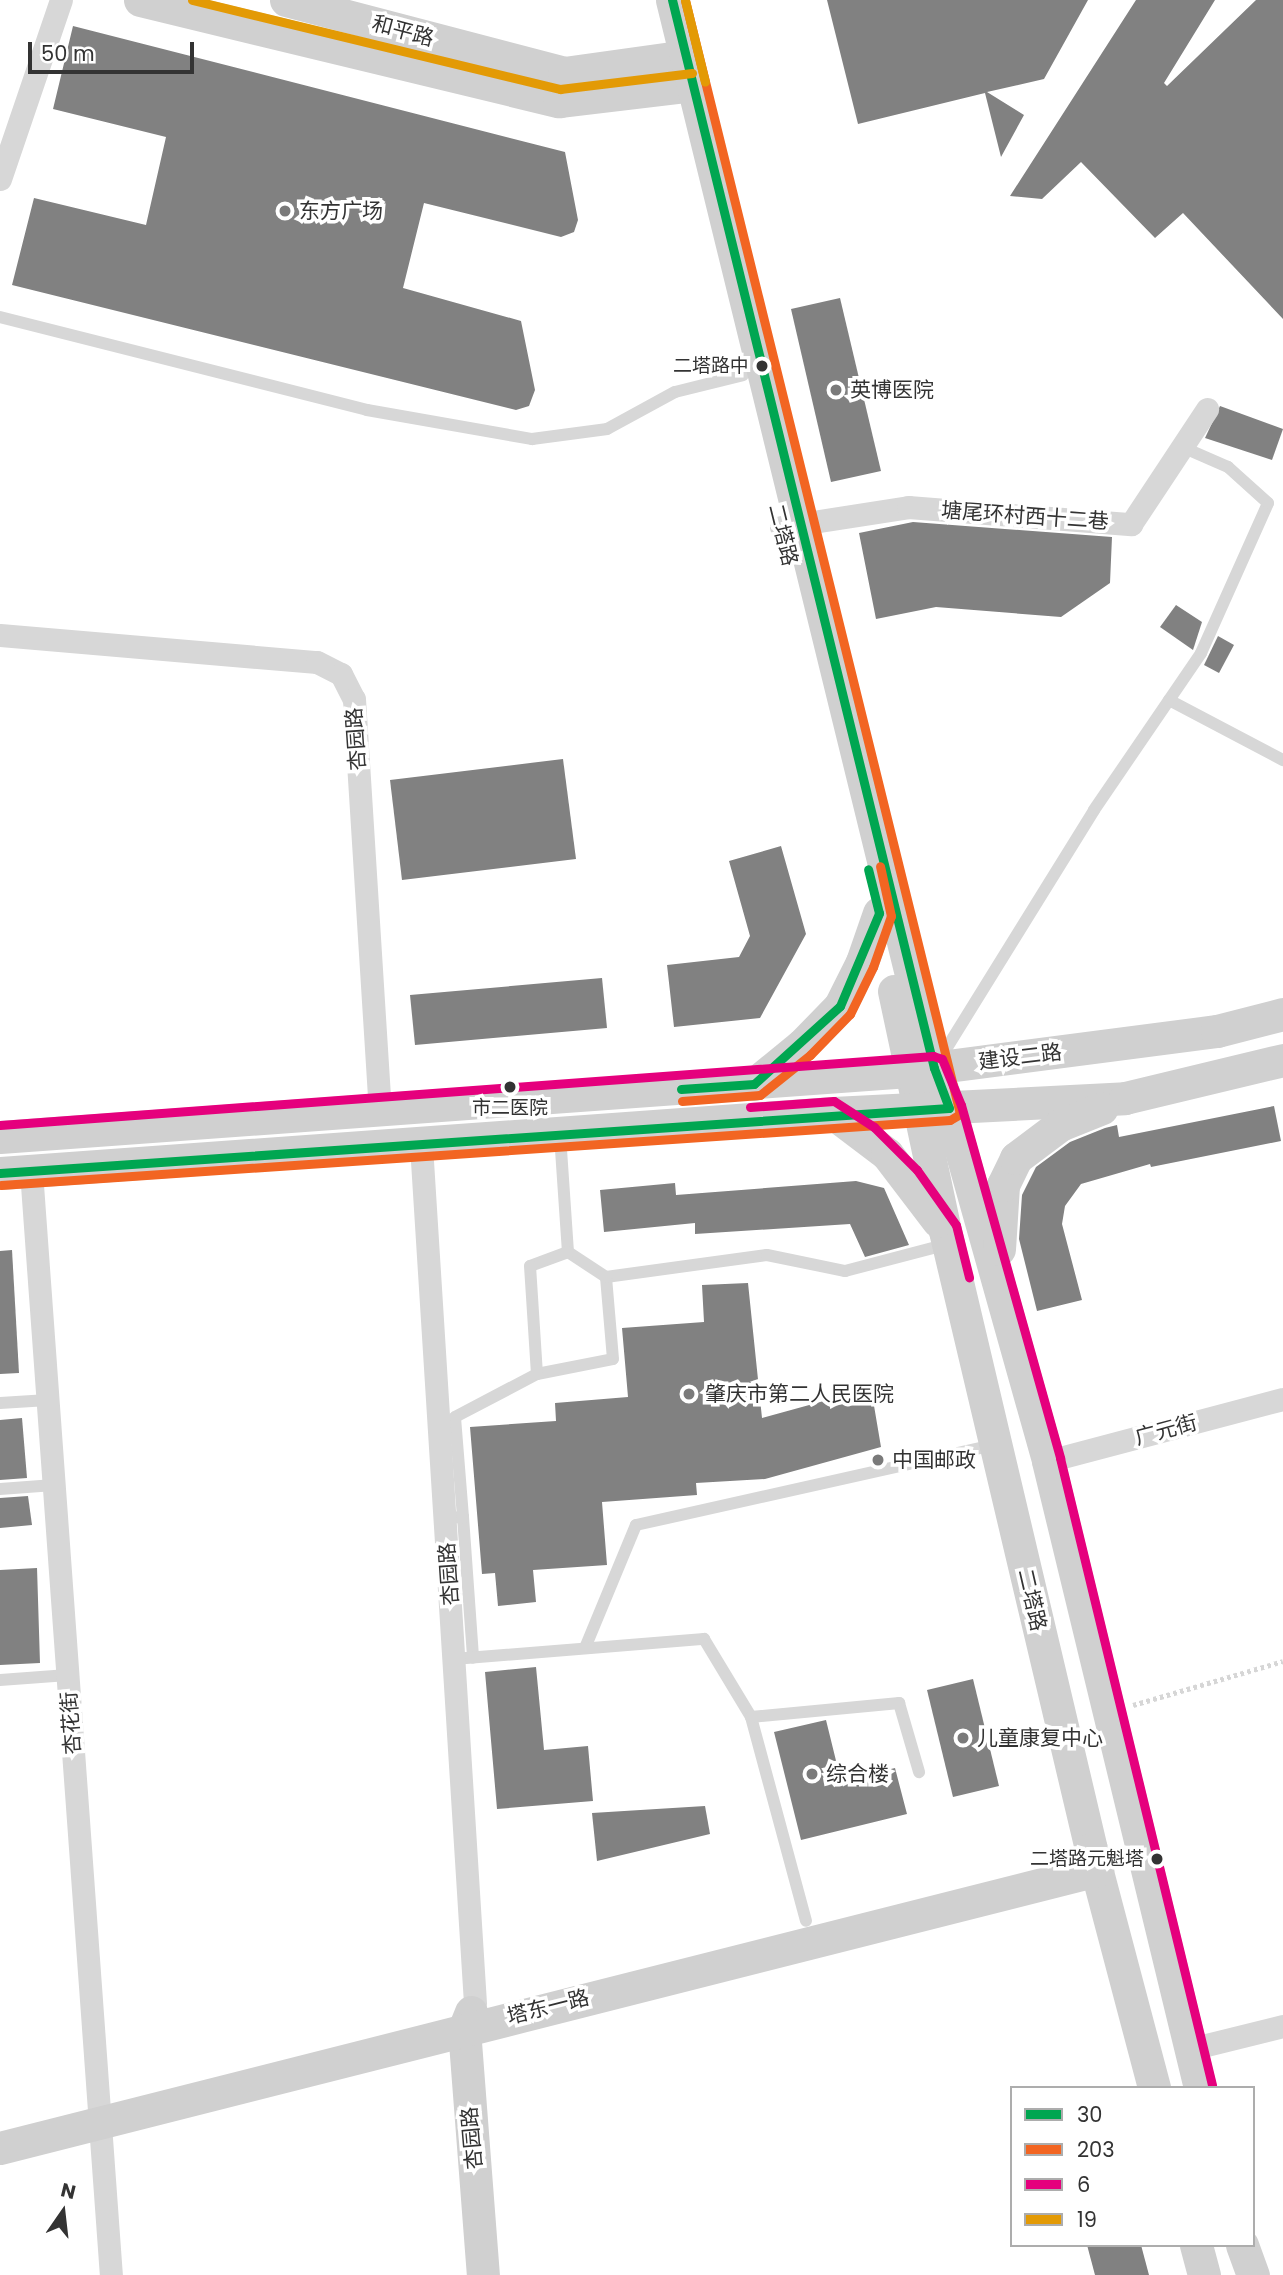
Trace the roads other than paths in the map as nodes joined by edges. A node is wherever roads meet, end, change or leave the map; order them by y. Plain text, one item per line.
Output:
1 (61, 0) edge
2 (140, 0) edge
3 (286, 0) edge
4 (648, 0) edge
5 (672, 0) edge
6 (678, 73) junction
7 (0, 179) edge
8 (0, 317) edge
9 (743, 375) junction
10 (1207, 409) dead end
11 (1182, 447) junction
12 (1268, 503) junction
13 (1283, 503) edge
14 (791, 526) junction
15 (0, 635) edge
16 (1169, 700) junction
17 (1283, 760) edge
18 (879, 913) junction
19 (1283, 1014) edge
20 (1217, 1031) junction
21 (1283, 1060) edge
22 (922, 1070) junction
23 (1221, 1075) junction
24 (754, 1084) junction
25 (1125, 1098) junction
26 (934, 1108) junction
27 (380, 1109) junction
28 (833, 1113) junction
29 (560, 1134) junction
30 (0, 1137) edge
31 (421, 1145) junction
32 (15, 1172) edge
33 (947, 1238) junction
34 (568, 1252) junction
35 (998, 1276) junction
36 (606, 1277) junction
37 (537, 1374) junction
38 (1283, 1399) edge
39 (48, 1400) junction
40 (0, 1403) edge
41 (996, 1444) junction
42 (1048, 1461) junction
43 (54, 1485) junction
44 (0, 1489) edge
45 (454, 1517) junction
46 (585, 1648) junction
47 (464, 1659) junction
48 (68, 1675) junction
49 (0, 1680) edge
50 (751, 1717) junction
51 (919, 1772) dead end
52 (1094, 1859) junction
53 (806, 1920) junction
54 (472, 2019) junction
55 (1283, 2026) edge
56 (1190, 2049) junction
57 (1153, 2086) edge
58 (1199, 2086) edge
59 (100, 2111) junction
60 (0, 2125) edge
61 (0, 2148) edge
62 (1197, 2247) edge
63 (1243, 2247) edge
64 (111, 2275) edge
65 (483, 2275) edge
66 (498, 2275) edge
67 (1204, 2275) edge
68 (1253, 2275) edge

1 - 7 street
2 - 6 main road, 和平路
3 - 6 main road, 和平路
4 - 6 main road, 二塔路
5 - 6 main road, 二塔路
6 - 9 main road, 二塔路
6 - 14 main road, 二塔路
8 - 9 lane
9 - 14 main road, 二塔路
10 - 11 street, 塘尾环村西十二巷
11 - 12 lane
11 - 14 street, 塘尾环村西十二巷
12 - 13 lane
12 - 16 lane
14 - 18 main road, 二塔路
14 - 22 main road, 二塔路
15 - 27 street, 杏园路
16 - 17 lane
16 - 22 lane
18 - 22 main road, 二塔路
18 - 24 main road
19 - 20 main road, 建设二路
20 - 22 main road, 建设二路
20 - 23 main road
21 - 23 main road, 建设二路
22 - 24 main road, 建设二路
22 - 26 main road
23 - 25 main road, 建设二路
24 - 27 main road, 建设二路
25 - 26 main road, 建设二路
25 - 35 main road
26 - 28 main road, 建设二路
26 - 33 main road, 二塔路
26 - 35 main road
27 - 30 main road, 建设二路
28 - 29 main road, 建设二路
28 - 33 main road
29 - 31 main road, 建设二路
29 - 34 lane
31 - 32 main road, 建设二路
31 - 45 street, 杏园路
32 - 39 street, 杏花街
33 - 36 lane
33 - 41 main road, 二塔路
34 - 36 lane
34 - 37 lane
35 - 42 main road
36 - 37 lane
37 - 45 lane
38 - 42 street, 广元街
39 - 40 lane
39 - 43 street, 杏花街
41 - 46 lane
41 - 52 main road, 二塔路
42 - 56 main road
43 - 44 lane
43 - 48 street, 杏花街
45 - 47 street, 杏园路
46 - 47 lane
46 - 50 lane
47 - 54 street, 杏园路
48 - 49 lane
48 - 59 street, 杏花街
50 - 51 lane
50 - 53 lane
52 - 53 main road, 塔东一路
52 - 54 main road, 塔东一路
52 - 57 main road, 二塔路
53 - 54 main road, 塔东一路
54 - 59 main road, 塔东一路
54 - 65 main road, 杏园路
54 - 66 main road, 杏园路
55 - 56 street
56 - 58 main road
59 - 60 main road, 塔东一路
59 - 61 main road, 塔东一路
59 - 64 street, 杏花街
62 - 67 main road
63 - 68 main road

